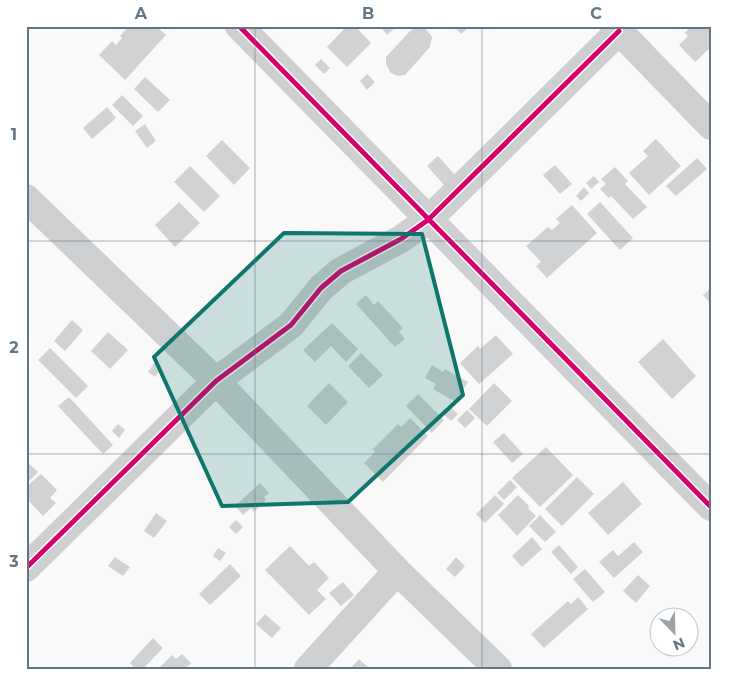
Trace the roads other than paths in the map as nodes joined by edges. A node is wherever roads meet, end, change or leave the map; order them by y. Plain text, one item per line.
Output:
1 (239, 26) edge
2 (616, 29) edge
3 (711, 126) edge
4 (26, 198) edge
5 (428, 220) junction
6 (216, 381) junction
7 (711, 507) edge
8 (26, 568) edge
9 (397, 570) junction
10 (308, 669) edge
11 (498, 669) edge

1 - 5 street
2 - 3 street
2 - 5 street
4 - 6 street
5 - 6 street
5 - 7 street
6 - 8 street
6 - 9 street
9 - 10 street
9 - 11 street

